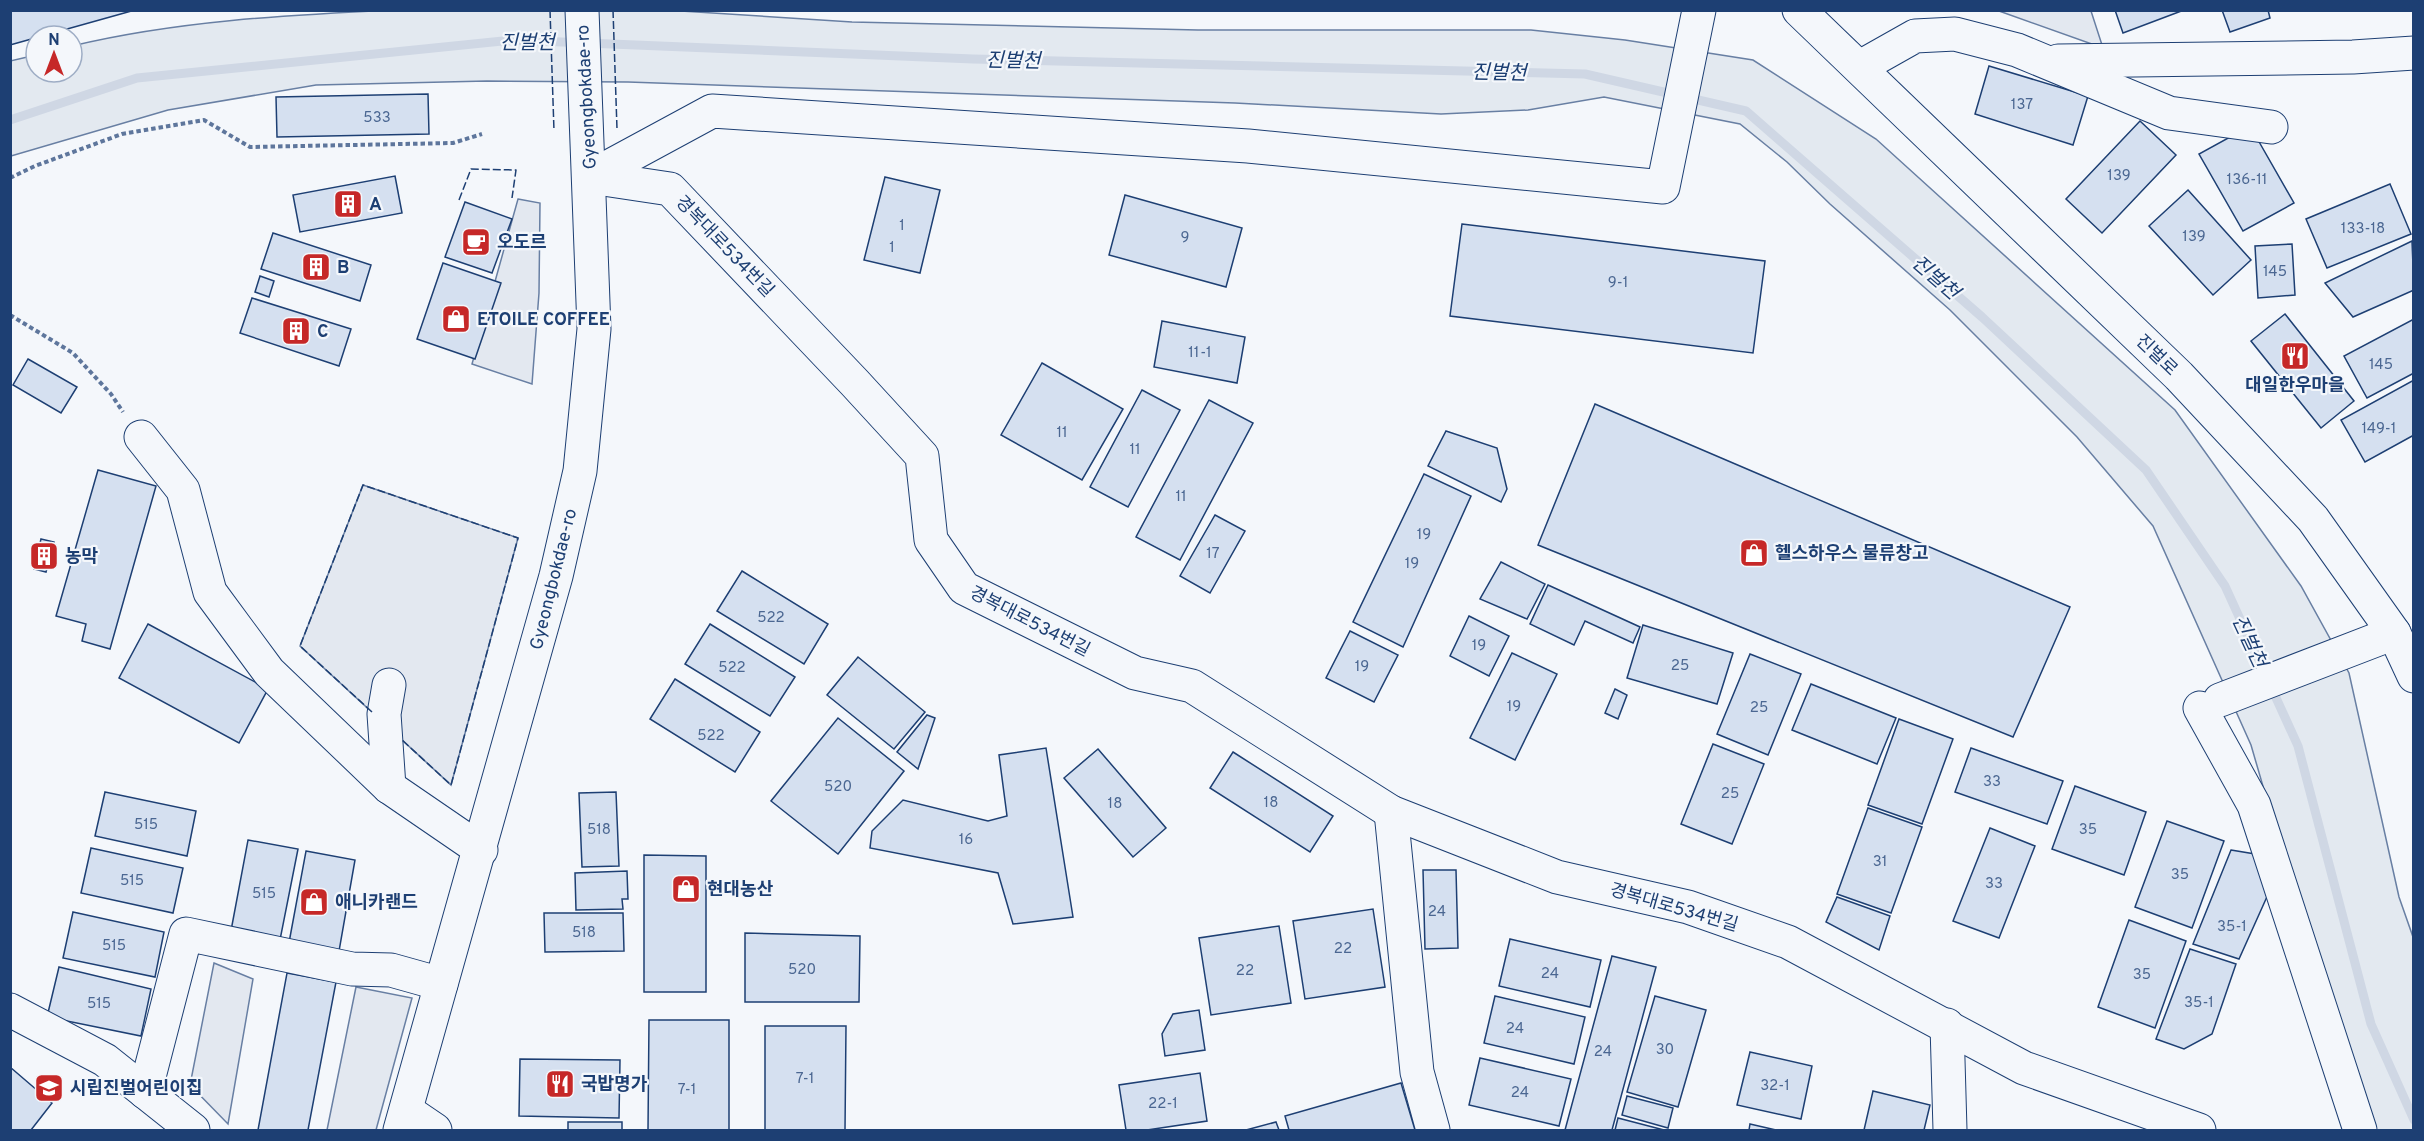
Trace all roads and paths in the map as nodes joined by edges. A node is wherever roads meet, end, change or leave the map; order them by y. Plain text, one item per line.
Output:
1 (582, 10) edge
2 (1699, 10) edge
3 (1799, 10) edge
4 (2414, 53) edge
5 (2044, 61) junction
6 (1860, 67) junction
7 (2271, 127) dead end
8 (482, 134) dead end
9 (590, 177) junction
10 (10, 178) edge
11 (10, 315) edge
12 (141, 437) joint
13 (2394, 633) junction
14 (2414, 676) edge
15 (388, 685) dead end
16 (388, 787) junction
17 (1391, 812) junction
18 (481, 850) junction
19 (441, 984) junction
20 (10, 1010) edge
21 (1947, 1025) junction
22 (145, 1092) junction
23 (404, 1121) edge
24 (193, 1131) edge
25 (435, 1131) edge
26 (1433, 1131) edge
27 (1950, 1131) edge
28 (2199, 1131) edge
29 (2360, 1131) edge

1 - 9 street, Gyeongbokdae-ro
2 - 9 street
3 - 6 street, 진벌로
4 - 5 street
5 - 6 street
5 - 7 street
6 - 13 street, 진벌로
8 - 10 path
9 - 17 street, 경복대로534번길
9 - 18 street, Gyeongbokdae-ro
11 - 12 path
12 - 16 street
13 - 14 street, 진벌로
13 - 29 street
15 - 16 street
16 - 18 street
17 - 21 street, 경복대로534번길
17 - 26 street
18 - 19 street, Gyeongbokdae-ro
19 - 22 street
19 - 23 street, Gyeongbokdae-ro
20 - 22 street
21 - 27 street
21 - 28 street, 경복대로534번길
22 - 24 street
23 - 25 street

